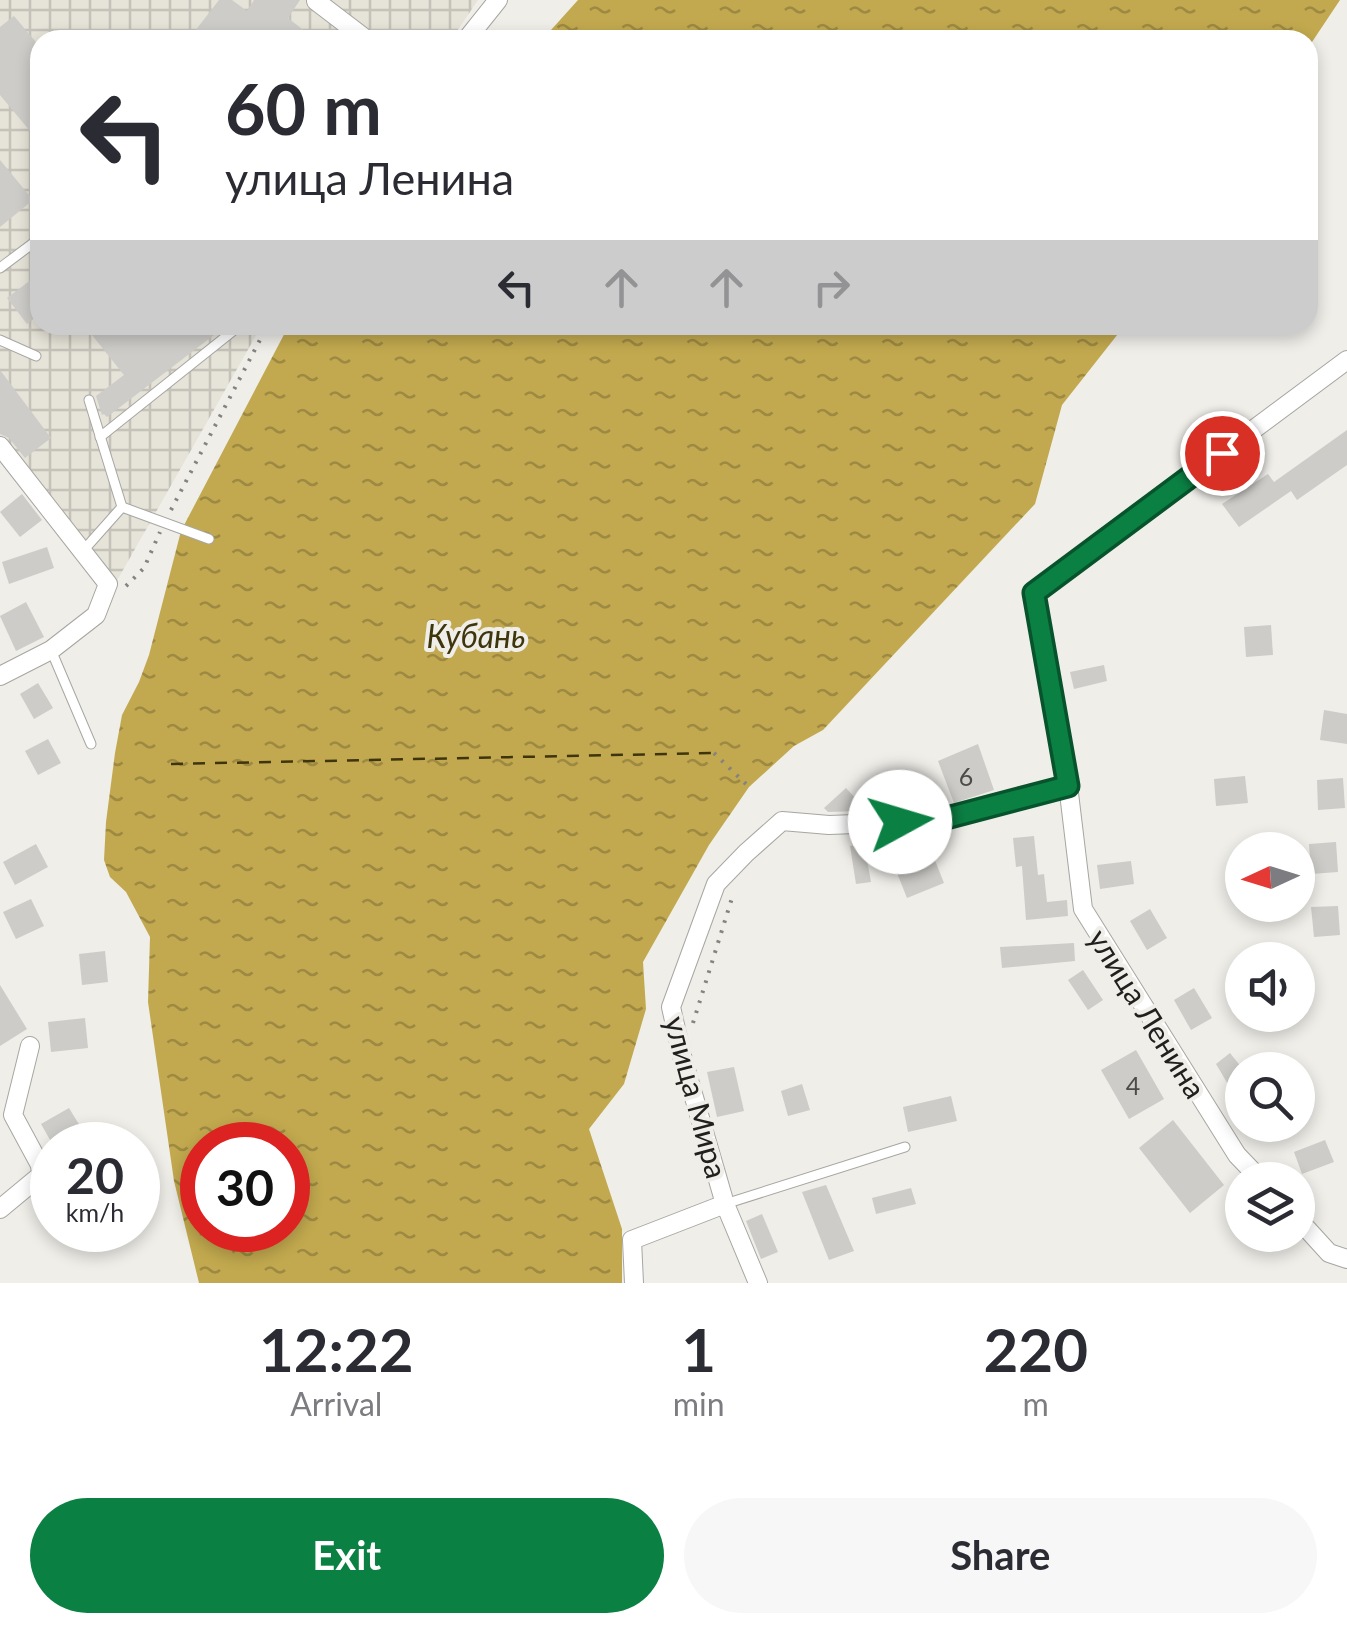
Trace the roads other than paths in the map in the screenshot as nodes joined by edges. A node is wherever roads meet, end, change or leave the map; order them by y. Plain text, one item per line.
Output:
1 (315, 0) edge
2 (498, 0) edge
3 (354, 30) edge
4 (474, 30) edge
5 (30, 246) edge
6 (0, 268) edge
7 (227, 335) edge
8 (0, 340) edge
9 (36, 356) dead end
10 (1347, 360) edge
11 (89, 400) dead end
12 (100, 437) junction
13 (0, 446) edge
14 (122, 507) junction
15 (209, 538) dead end
16 (82, 552) junction
17 (51, 650) junction
18 (0, 676) edge
19 (91, 744) dead end
20 (1068, 786) junction
21 (30, 1046) dead end
22 (905, 1147) dead end
23 (1244, 1162) edge
24 (725, 1204) junction
25 (0, 1209) edge
26 (1315, 1238) edge
27 (1347, 1260) edge
28 (634, 1283) edge
29 (758, 1283) edge

1 - 3 street
2 - 4 street
5 - 6 lane
7 - 12 lane
8 - 9 lane
10 - 20 street, улица Ленина
11 - 12 lane
12 - 14 lane
13 - 16 street
14 - 15 lane
14 - 16 lane
16 - 17 street
17 - 18 street
17 - 19 lane
20 - 23 street, улица Ленина
20 - 24 street, улица Мира
21 - 25 street
22 - 24 lane
24 - 28 street
24 - 29 street, улица Мира
26 - 27 street

